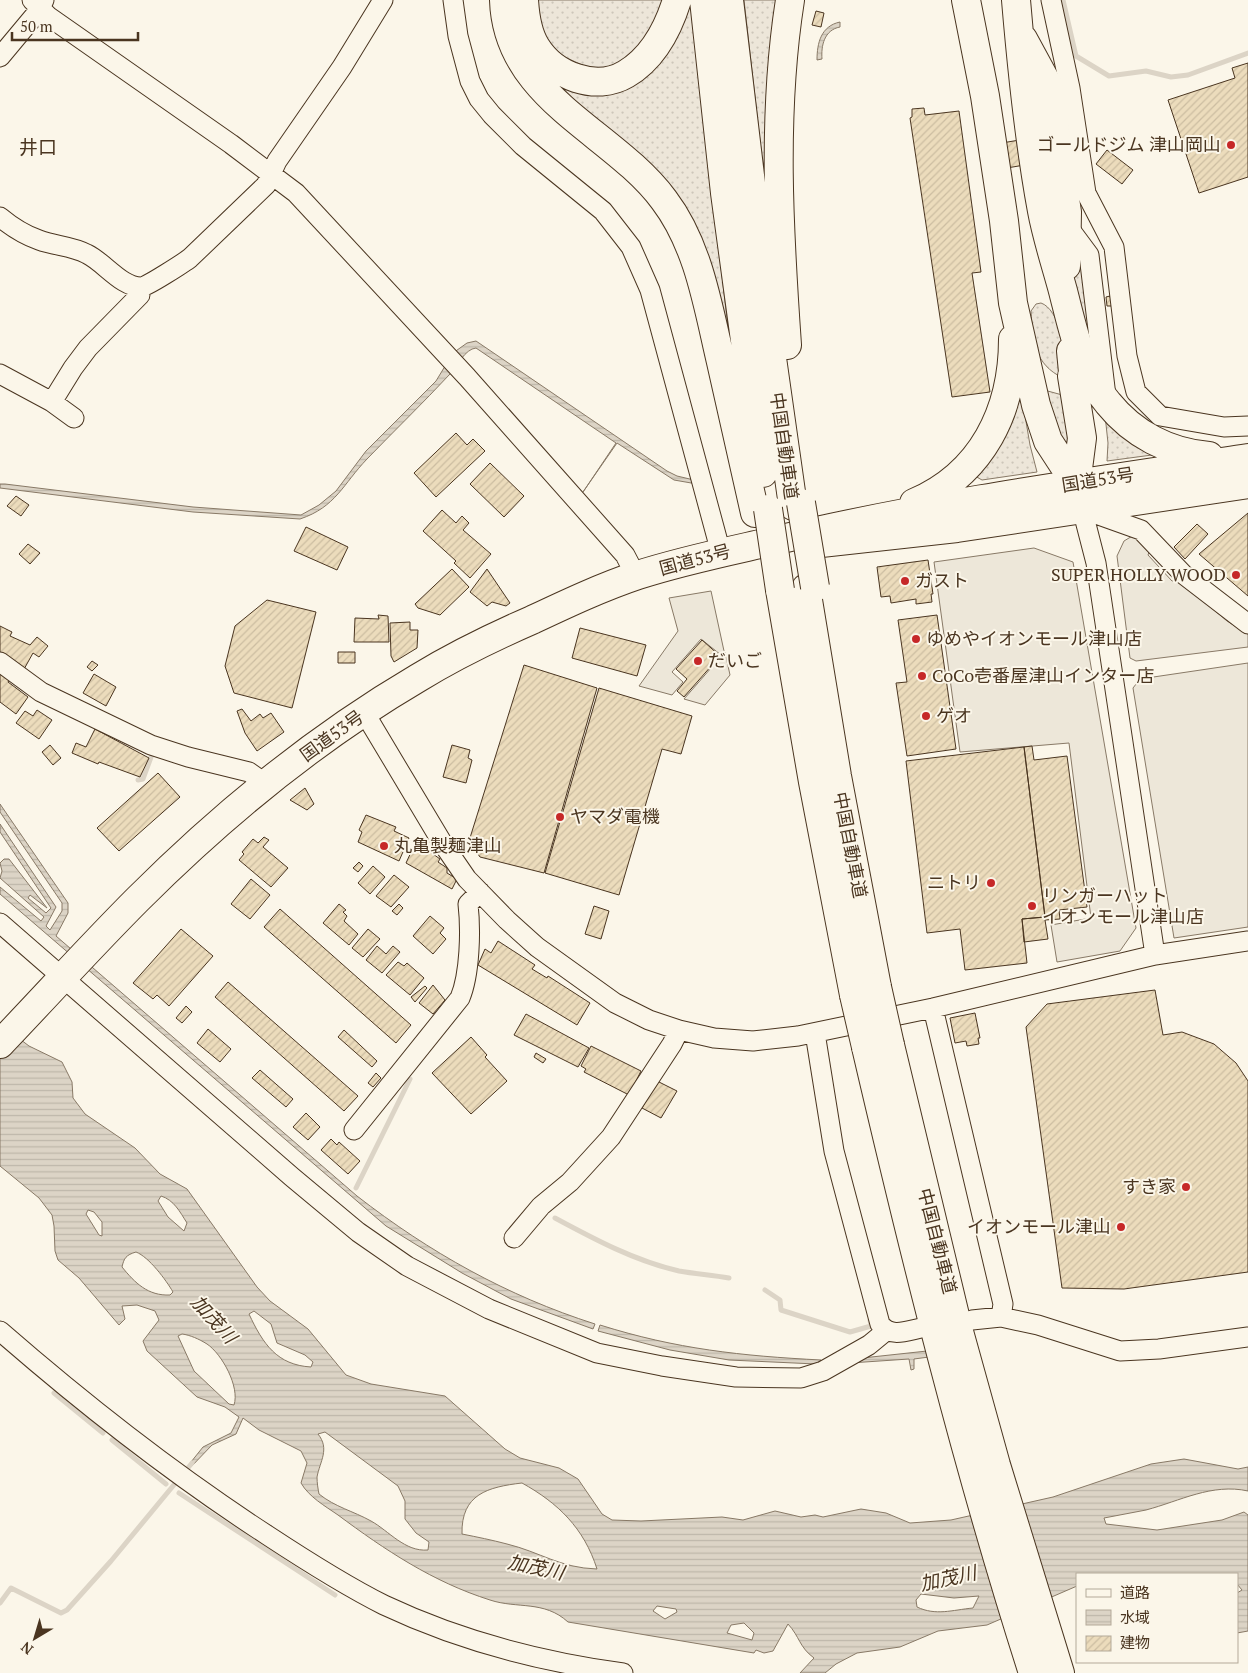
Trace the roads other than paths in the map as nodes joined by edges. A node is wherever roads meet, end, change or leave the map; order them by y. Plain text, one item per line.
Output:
1 (383, 0) edge
2 (454, 0) edge
3 (504, 0) edge
4 (524, 0) edge
5 (677, 0) edge
6 (704, 0) edge
7 (728, 0) edge
8 (790, 0) edge
9 (966, 0) edge
10 (973, 0) edge
11 (978, 0) edge
12 (997, 0) edge
13 (1004, 0) edge
14 (1016, 0) edge
15 (1022, 0) edge
16 (1050, 0) edge
17 (38, 3) edge
18 (974, 31) junction
19 (1018, 32) junction
20 (0, 57) edge
21 (1048, 86) junction
22 (1004, 92) junction
23 (272, 174) junction
24 (0, 218) edge
25 (1043, 220) junction
26 (140, 288) junction
27 (1065, 300) junction
28 (1013, 303) junction
29 (1029, 370) junction
30 (0, 374) edge
31 (1075, 393) junction
32 (52, 402) junction
33 (1107, 403) junction
34 (74, 418) dead end
35 (1248, 426) edge
36 (1248, 456) edge
37 (1248, 484) edge
38 (1079, 496) junction
39 (779, 508) junction
40 (858, 521) junction
41 (732, 550) junction
42 (636, 576) junction
43 (1248, 624) edge
44 (0, 662) edge
45 (364, 712) junction
46 (266, 784) junction
47 (480, 892) junction
48 (0, 923) edge
49 (1248, 941) edge
50 (1155, 955) junction
51 (61, 981) junction
52 (933, 1008) junction
53 (679, 1030) junction
54 (815, 1033) junction
55 (0, 1044) edge
56 (354, 1130) dead end
57 (514, 1238) dead end
58 (1001, 1317) junction
59 (947, 1327) junction
60 (886, 1331) junction
61 (0, 1332) edge
62 (1248, 1337) edge
63 (623, 1673) edge
64 (1033, 1673) edge
65 (1060, 1673) edge

1 - 23 street
2 - 41 street
3 - 39 highway
4 - 5 highway
6 - 39 highway, 中国自動車道
7 - 39 highway, 中国自動車道
8 - 39 highway
9 - 18 highway
10 - 18 highway
11 - 22 highway
12 - 22 highway
13 - 19 highway
14 - 19 highway
15 - 21 highway
16 - 35 street
17 - 20 street
17 - 23 street
18 - 22 highway
18 - 28 highway
19 - 21 highway
19 - 22 highway
19 - 25 highway
19 - 27 highway
21 - 25 highway
22 - 25 highway
23 - 26 street
23 - 42 street
24 - 26 street
25 - 27 highway
25 - 27 highway
25 - 28 highway
25 - 29 highway
25 - 31 highway
25 - 33 street
26 - 32 street
27 - 31 highway
27 - 33 highway
28 - 29 highway
28 - 40 highway
29 - 38 highway
30 - 32 street
31 - 38 highway
32 - 34 street
33 - 36 highway
36 - 38 highway, 国道53号
37 - 38 highway, 国道53号
38 - 40 highway, 国道53号
38 - 41 highway, 国道53号
38 - 43 street
38 - 50 street
39 - 59 highway, 中国自動車道, bridge
40 - 41 highway, 国道53号
41 - 42 highway, 国道53号
42 - 45 highway, 国道53号
44 - 46 street
45 - 46 highway, 国道53号
45 - 47 street
46 - 51 highway, 国道53号
47 - 53 street
47 - 56 street
48 - 51 street
49 - 50 street
50 - 52 street
51 - 55 highway, 国道53号
51 - 60 street
52 - 54 street
52 - 58 street
53 - 54 street
53 - 57 street
54 - 60 street
58 - 59 street
58 - 62 street
59 - 60 street
59 - 64 highway, 中国自動車道
59 - 65 highway, 中国自動車道
61 - 63 street

